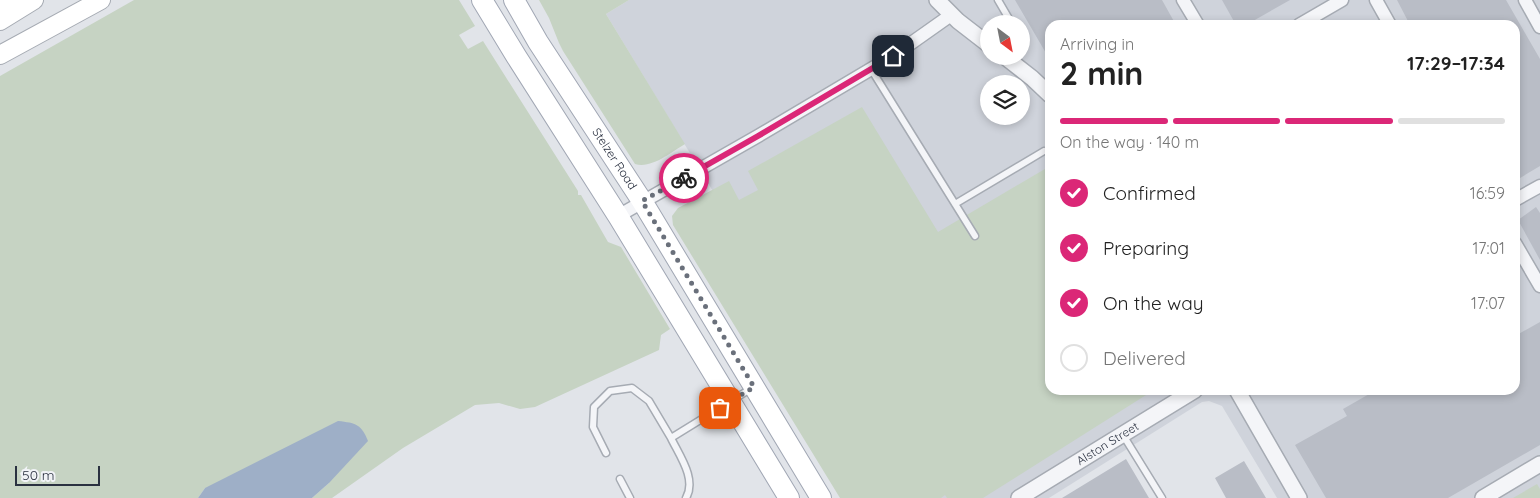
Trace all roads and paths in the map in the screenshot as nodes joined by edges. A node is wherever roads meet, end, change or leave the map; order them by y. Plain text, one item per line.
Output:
1 (8, 0) edge
2 (34, 0) edge
3 (101, 0) edge
4 (482, 0) edge
5 (514, 0) edge
6 (938, 0) edge
7 (998, 0) edge
8 (1183, 0) edge
9 (1341, 0) edge
10 (1376, 0) edge
11 (1525, 0) edge
12 (0, 3) edge
13 (951, 15) junction
14 (1007, 15) edge
15 (1195, 20) edge
16 (1307, 20) edge
17 (1387, 20) edge
18 (0, 21) edge
19 (1540, 27) edge
20 (980, 38) edge
21 (0, 55) edge
22 (1015, 65) edge
23 (871, 69) junction
24 (1045, 90) edge
25 (1044, 151) dead end
26 (1540, 186) edge
27 (1520, 197) edge
28 (642, 201) junction
29 (955, 204) junction
30 (618, 216) junction
31 (975, 236) dead end
32 (1520, 252) edge
33 (1540, 286) edge
34 (754, 387) junction
35 (1187, 395) edge
36 (1240, 395) edge
37 (730, 401) junction
38 (1123, 434) junction
39 (671, 438) junction
40 (606, 453) dead end
41 (1540, 464) edge
42 (620, 479) dead end
43 (630, 498) edge
44 (686, 498) edge
45 (789, 498) edge
46 (821, 498) edge
47 (1019, 498) edge
48 (1162, 498) edge
49 (1299, 498) edge
50 (1483, 498) edge

1 - 12 highway
2 - 18 main road
3 - 21 main road
4 - 30 main road
5 - 28 main road, Stelzer Road
6 - 13 street
7 - 14 lane
8 - 15 street
9 - 16 street
10 - 17 street
11 - 19 street
13 - 20 street
13 - 23 street
22 - 24 street
23 - 28 street
23 - 29 lane
25 - 29 lane
26 - 27 street
28 - 30 street
28 - 34 main road, Stelzer Road
29 - 31 lane
30 - 37 main road
32 - 33 street
34 - 37 lane
34 - 46 main road, Stelzer Road
35 - 38 street, Alston Street
36 - 49 street
37 - 39 lane
37 - 45 main road
38 - 47 street, Alston Street
38 - 48 lane
39 - 40 lane
39 - 44 lane
41 - 50 street
42 - 43 lane

